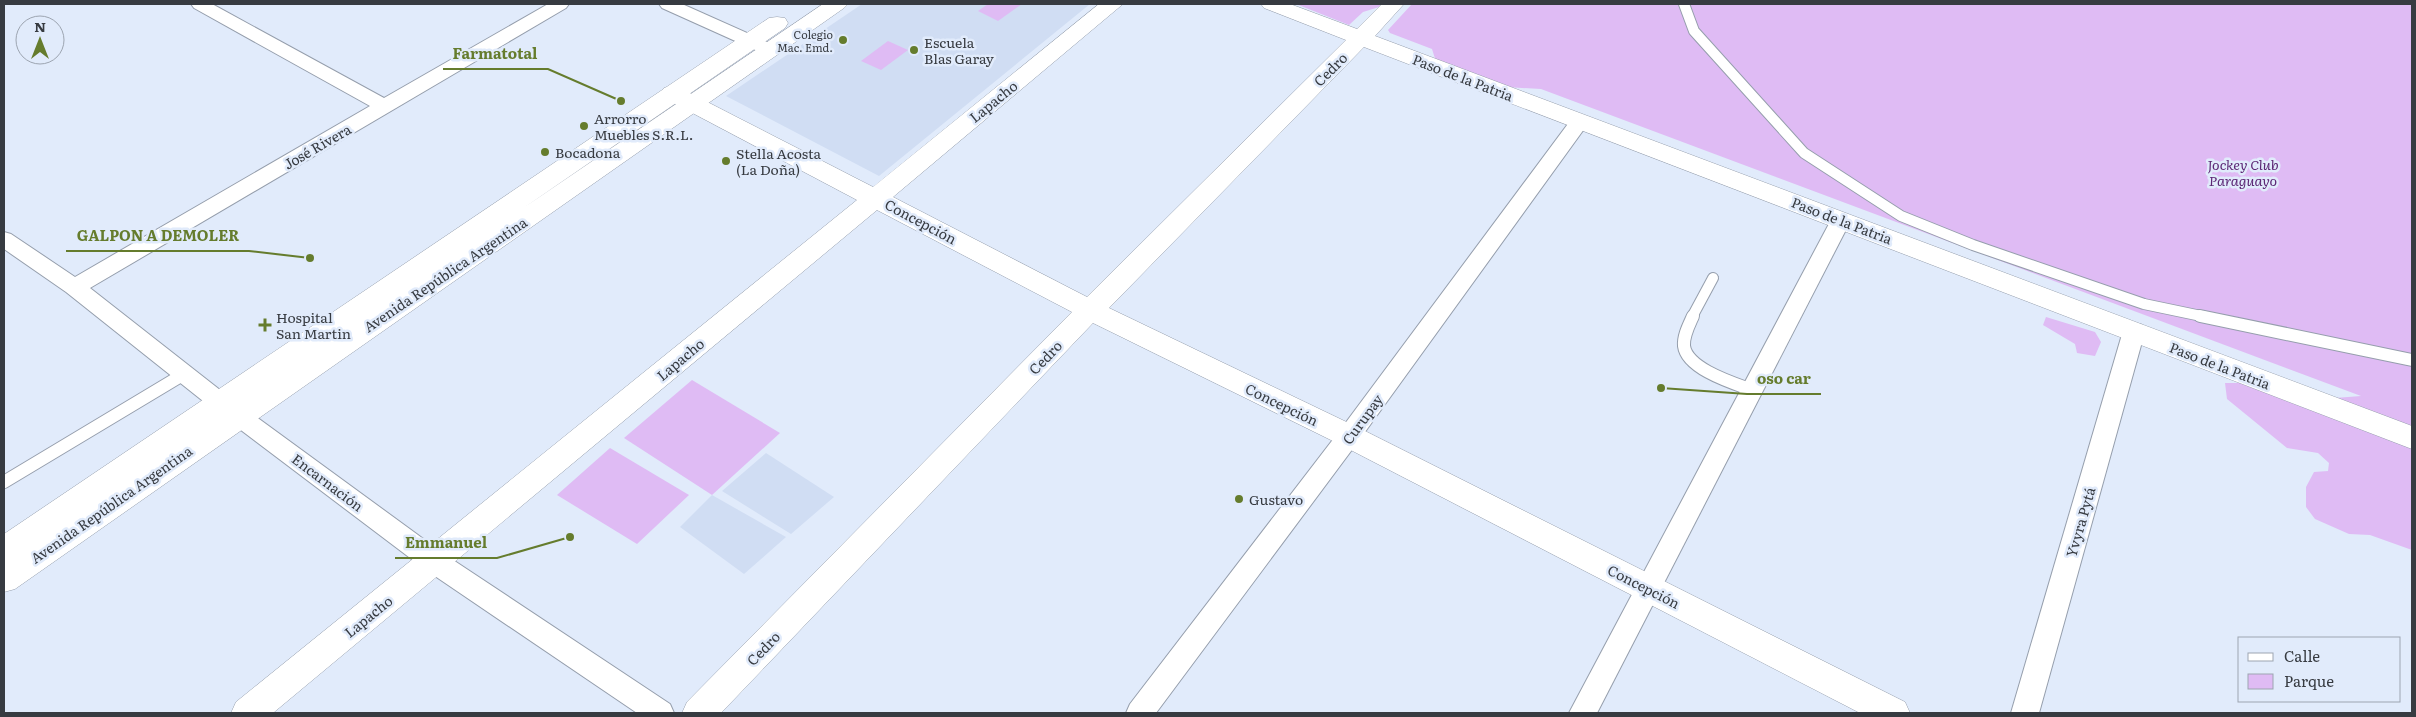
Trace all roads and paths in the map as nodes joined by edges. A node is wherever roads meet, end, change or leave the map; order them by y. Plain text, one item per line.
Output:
1 (200, 4) edge
2 (560, 4) edge
3 (668, 4) edge
4 (805, 4) edge
5 (837, 4) edge
6 (1112, 4) edge
7 (1271, 4) edge
8 (1394, 4) edge
9 (1684, 4) edge
10 (1361, 38) junction
11 (750, 41) junction
12 (770, 50) junction
13 (682, 99) junction
14 (384, 107) junction
15 (1580, 121) junction
16 (876, 198) junction
17 (1841, 220) junction
18 (6, 245) edge
19 (1713, 278) dead end
20 (74, 286) junction
21 (1090, 310) junction
22 (2134, 331) junction
23 (2412, 360) edge
24 (184, 374) junction
25 (1752, 390) junction
26 (230, 409) junction
27 (1349, 436) junction
28 (2412, 438) edge
29 (4, 482) edge
30 (4, 550) edge
31 (435, 562) junction
32 (4, 579) edge
33 (1648, 589) junction
34 (248, 713) edge
35 (660, 713) edge
36 (699, 713) edge
37 (1140, 713) edge
38 (1584, 713) edge
39 (1893, 713) edge
40 (2025, 713) edge

1 - 14 street
2 - 14 street, José Rivera
3 - 11 street
4 - 11 main road, Avenida República Argentina
5 - 12 main road, Avenida República Argentina
6 - 16 main road, Lapacho
7 - 10 main road, Paso de la Patria
8 - 10 main road, Cedro
9 - 23 lane
10 - 15 main road, Paso de la Patria
10 - 21 main road, Cedro
11 - 12 street
11 - 13 main road, Avenida República Argentina
12 - 13 main road, Avenida República Argentina
13 - 16 main road, Concepción
13 - 26 main road, Avenida República Argentina
14 - 20 street, José Rivera
15 - 17 main road, Paso de la Patria
15 - 27 street, Curupay
16 - 21 main road, Concepción
16 - 31 main road, Lapacho
17 - 22 main road, Paso de la Patria
17 - 25 street
18 - 20 street, Encarnación
19 - 25 lane
20 - 24 street, Encarnación
21 - 27 main road, Concepción
21 - 36 main road, Cedro
22 - 28 main road, Paso de la Patria
22 - 40 street, Yvyra Pytá
24 - 26 street, Encarnación
24 - 29 lane
25 - 33 street
26 - 30 main road, Avenida República Argentina
26 - 31 street, Encarnación
26 - 32 main road, Avenida República Argentina
27 - 33 main road, Concepción
27 - 37 street, Curupay
31 - 34 main road, Lapacho
31 - 35 street, Encarnación
33 - 38 street
33 - 39 main road, Concepción

